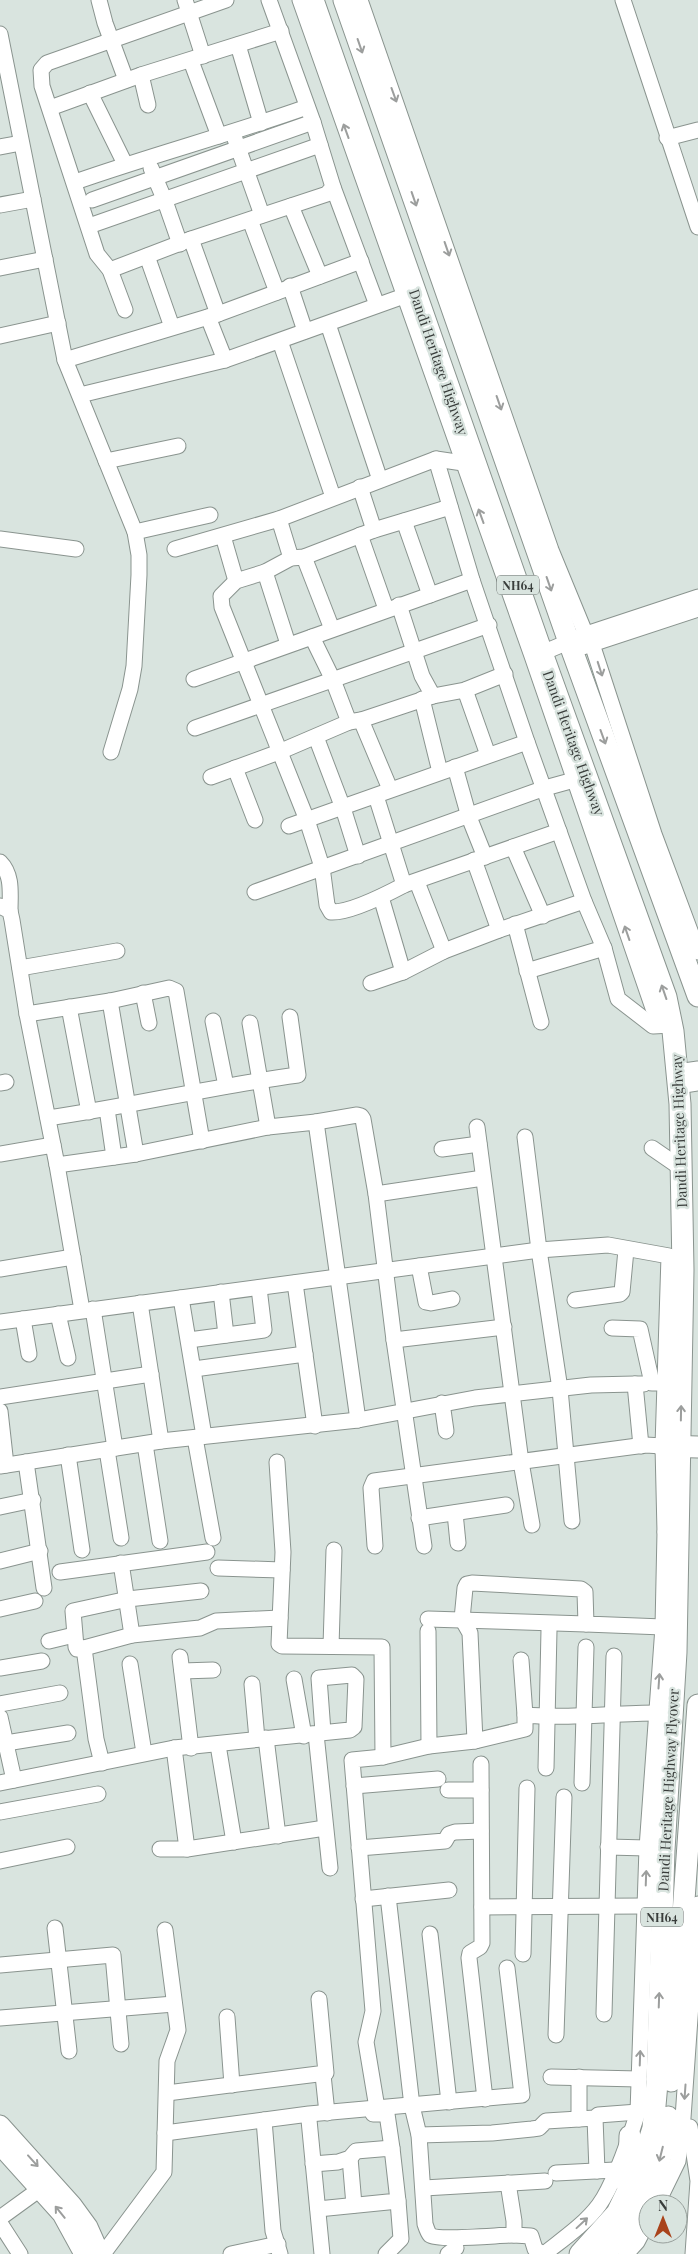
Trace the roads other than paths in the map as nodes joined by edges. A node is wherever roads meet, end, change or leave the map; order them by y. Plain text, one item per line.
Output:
1 (99, 0) edge
2 (226, 0) edge
3 (269, 0) edge
4 (300, 0) edge
5 (313, 0) edge
6 (344, 0) edge
7 (360, 0) edge
8 (623, 0) edge
9 (187, 6) edge
10 (281, 30) junction
11 (0, 34) edge
12 (110, 40) junction
13 (238, 45) junction
14 (197, 58) junction
15 (141, 75) junction
16 (126, 80) junction
17 (5, 81) edge
18 (90, 93) junction
19 (148, 105) dead end
20 (308, 107) junction
21 (50, 108) junction
22 (313, 122) junction
23 (261, 123) junction
24 (698, 130) edge
25 (226, 134) junction
26 (667, 138) junction
27 (21, 143) junction
28 (320, 145) junction
29 (0, 147) edge
30 (237, 148) junction
31 (147, 158) junction
32 (125, 164) junction
33 (246, 171) junction
34 (155, 178) junction
35 (75, 182) junction
36 (333, 188) junction
37 (33, 200) junction
38 (92, 200) dead end
39 (165, 201) junction
40 (0, 205) edge
41 (291, 206) junction
42 (256, 218) junction
43 (89, 226) junction
44 (698, 226) edge
45 (186, 242) junction
46 (147, 256) junction
47 (45, 259) junction
48 (361, 261) junction
49 (0, 268) edge
50 (110, 270) junction
51 (320, 276) junction
52 (284, 289) junction
53 (404, 296) junction
54 (376, 305) junction
55 (125, 310) dead end
56 (213, 316) junction
57 (58, 323) junction
58 (328, 324) junction
59 (172, 327) junction
60 (305, 331) junction
61 (0, 336) edge
62 (280, 341) junction
63 (65, 360) junction
64 (225, 360) junction
65 (80, 395) junction
66 (178, 446) dead end
67 (436, 459) junction
68 (106, 461) junction
69 (463, 464) junction
70 (380, 480) junction
71 (360, 487) junction
72 (333, 497) junction
73 (450, 508) junction
74 (210, 514) dead end
75 (280, 519) junction
76 (404, 521) junction
77 (134, 532) junction
78 (367, 533) junction
79 (223, 536) junction
80 (0, 539) edge
81 (76, 549) dead end
82 (174, 549) dead end
83 (298, 558) junction
84 (265, 572) junction
85 (472, 580) junction
86 (236, 581) junction
87 (430, 595) junction
88 (698, 598) edge
89 (392, 607) junction
90 (698, 609) edge
91 (489, 625) junction
92 (332, 630) junction
93 (312, 637) junction
94 (580, 643) junction
95 (288, 644) junction
96 (414, 650) junction
97 (544, 657) junction
98 (244, 660) junction
99 (505, 674) junction
100 (194, 679) dead end
101 (333, 680) junction
102 (464, 690) junction
103 (428, 698) junction
104 (260, 704) junction
105 (355, 721) junction
106 (195, 728) dead end
107 (316, 737) junction
108 (527, 742) junction
109 (111, 752) dead end
110 (279, 752) junction
111 (488, 755) junction
112 (235, 768) junction
113 (447, 770) junction
114 (211, 777) dead end
115 (574, 780) junction
116 (545, 788) junction
117 (390, 790) junction
118 (376, 796) junction
119 (343, 808) junction
120 (469, 817) junction
121 (254, 820) dead end
122 (307, 820) junction
123 (289, 826) dead end
124 (559, 831) junction
125 (390, 845) junction
126 (513, 847) junction
127 (358, 856) junction
128 (480, 859) junction
129 (0, 862) edge
130 (322, 867) junction
131 (410, 883) junction
132 (254, 892) dead end
133 (381, 897) junction
134 (584, 901) junction
135 (5, 908) edge
136 (543, 916) junction
137 (515, 924) junction
138 (500, 930) junction
139 (7, 939) edge
140 (604, 948) junction
141 (117, 951) dead end
142 (444, 951) junction
143 (698, 952) edge
144 (20, 968) junction
145 (527, 971) junction
146 (403, 972) junction
147 (371, 983) dead end
148 (143, 993) junction
149 (698, 996) edge
150 (110, 1001) junction
151 (69, 1007) junction
152 (27, 1014) junction
153 (290, 1017) dead end
154 (213, 1022) dead end
155 (541, 1022) dead end
156 (671, 1022) junction
157 (149, 1023) dead end
158 (250, 1023) dead end
159 (698, 1069) edge
160 (260, 1080) junction
161 (685, 1081) edge
162 (226, 1086) junction
163 (193, 1093) junction
164 (127, 1104) junction
165 (107, 1110) junction
166 (89, 1112) junction
167 (48, 1118) junction
168 (316, 1122) junction
169 (477, 1127) dead end
170 (268, 1128) junction
171 (525, 1137) dead end
172 (202, 1141) junction
173 (479, 1144) junction
174 (53, 1145) junction
175 (652, 1148) dead end
176 (442, 1149) dead end
177 (0, 1154) edge
178 (136, 1154) junction
179 (114, 1157) junction
180 (57, 1165) junction
181 (681, 1174) junction
182 (483, 1178) junction
183 (376, 1194) junction
184 (539, 1250) junction
185 (628, 1250) junction
186 (495, 1256) junction
187 (73, 1257) junction
188 (1, 1264) edge
189 (419, 1266) junction
190 (386, 1270) junction
191 (339, 1276) junction
192 (295, 1283) junction
193 (259, 1288) junction
194 (222, 1292) junction
195 (181, 1298) junction
196 (452, 1299) dead end
197 (575, 1300) dead end
198 (140, 1303) junction
199 (88, 1310) junction
200 (58, 1314) junction
201 (23, 1319) junction
202 (0, 1322) edge
203 (504, 1327) junction
204 (612, 1328) dead end
205 (226, 1335) junction
206 (189, 1340) junction
207 (394, 1340) junction
208 (29, 1354) dead end
209 (305, 1354) junction
210 (68, 1358) dead end
211 (194, 1369) junction
212 (151, 1374) junction
213 (106, 1380) junction
214 (658, 1383) junction
215 (635, 1384) junction
216 (560, 1389) junction
217 (512, 1393) junction
218 (0, 1397) edge
219 (442, 1403) junction
220 (405, 1410) junction
221 (0, 1412) edge
222 (364, 1422) junction
223 (315, 1426) junction
224 (446, 1431) dead end
225 (199, 1437) junction
226 (161, 1441) junction
227 (145, 1444) junction
228 (641, 1446) junction
229 (681, 1446) edge
230 (111, 1449) junction
231 (68, 1455) junction
232 (567, 1457) junction
233 (26, 1462) junction
234 (277, 1462) dead end
235 (521, 1462) junction
236 (3, 1466) edge
237 (415, 1475) junction
238 (33, 1500) junction
239 (506, 1505) dead end
240 (0, 1507) edge
241 (455, 1512) junction
242 (678, 1514) junction
243 (419, 1518) junction
244 (572, 1521) dead end
245 (532, 1525) dead end
246 (665, 1532) junction
247 (121, 1538) dead end
248 (160, 1540) dead end
249 (458, 1542) dead end
250 (375, 1546) dead end
251 (424, 1546) dead end
252 (82, 1550) dead end
253 (334, 1550) dead end
254 (40, 1551) junction
255 (0, 1561) edge
256 (121, 1563) junction
257 (218, 1568) dead end
258 (282, 1570) junction
259 (60, 1572) dead end
260 (44, 1588) dead end
261 (201, 1591) dead end
262 (128, 1598) junction
263 (35, 1601) dead end
264 (0, 1608) edge
265 (280, 1618) junction
266 (462, 1619) junction
267 (586, 1624) junction
268 (663, 1627) junction
269 (549, 1630) dead end
270 (74, 1635) junction
271 (132, 1635) junction
272 (49, 1641) dead end
273 (331, 1646) junction
274 (586, 1647) dead end
275 (84, 1648) junction
276 (614, 1656) dead end
277 (521, 1660) dead end
278 (42, 1661) dead end
279 (130, 1664) dead end
280 (0, 1668) edge
281 (213, 1670) dead end
282 (294, 1680) dead end
283 (252, 1684) dead end
284 (60, 1693) dead end
285 (0, 1704) edge
286 (698, 1705) edge
287 (657, 1713) junction
288 (611, 1714) junction
289 (525, 1715) junction
290 (547, 1716) junction
291 (0, 1717) edge
292 (585, 1717) junction
293 (68, 1732) dead end
294 (314, 1734) junction
295 (262, 1738) junction
296 (475, 1741) junction
297 (6, 1743) junction
298 (218, 1744) junction
299 (429, 1746) junction
300 (174, 1748) junction
301 (191, 1748) junction
302 (144, 1753) junction
303 (384, 1757) junction
304 (102, 1763) junction
305 (481, 1764) dead end
306 (546, 1768) dead end
307 (7, 1781) edge
308 (582, 1784) dead end
309 (354, 1786) junction
310 (527, 1788) dead end
311 (481, 1790) junction
312 (98, 1794) dead end
313 (564, 1798) dead end
314 (0, 1812) edge
315 (325, 1828) junction
316 (481, 1831) junction
317 (278, 1836) junction
318 (234, 1842) junction
319 (608, 1846) junction
320 (67, 1847) dead end
321 (359, 1848) junction
322 (647, 1848) junction
323 (160, 1849) dead end
324 (187, 1849) junction
325 (0, 1861) edge
326 (330, 1868) dead end
327 (449, 1890) dead end
328 (388, 1896) junction
329 (363, 1899) junction
330 (698, 1904) edge
331 (482, 1906) junction
332 (524, 1906) junction
333 (606, 1906) junction
334 (645, 1906) junction
335 (561, 1907) junction
336 (55, 1928) dead end
337 (165, 1930) dead end
338 (430, 1934) dead end
339 (522, 1954) dead end
340 (58, 1960) junction
341 (0, 1965) edge
342 (507, 1968) dead end
343 (319, 1999) dead end
344 (174, 2004) junction
345 (118, 2007) junction
346 (65, 2012) junction
347 (604, 2014) dead end
348 (0, 2018) edge
349 (227, 2018) dead end
350 (556, 2035) dead end
351 (121, 2044) dead end
352 (69, 2051) dead end
353 (323, 2075) junction
354 (552, 2077) dead end
355 (579, 2078) junction
356 (639, 2079) junction
357 (232, 2085) junction
358 (167, 2093) junction
359 (485, 2098) junction
360 (449, 2102) junction
361 (412, 2106) junction
362 (377, 2108) junction
363 (638, 2112) junction
364 (327, 2113) junction
365 (595, 2118) junction
366 (579, 2119) junction
367 (264, 2120) junction
368 (308, 2120) junction
369 (287, 2122) dead end
370 (0, 2124) edge
371 (690, 2127) edge
372 (165, 2133) junction
373 (419, 2135) junction
374 (630, 2136) joint
375 (0, 2145) edge
376 (392, 2148) junction
377 (350, 2158) junction
378 (313, 2164) junction
379 (597, 2171) junction
380 (620, 2177) junction
381 (698, 2182) edge
382 (508, 2183) junction
383 (424, 2188) junction
384 (40, 2189) junction
385 (662, 2194) edge
386 (398, 2201) junction
387 (354, 2205) junction
388 (318, 2209) junction
389 (0, 2218) edge
390 (0, 2223) edge
391 (638, 2230) edge
392 (514, 2235) junction
393 (695, 2236) edge
394 (638, 2239) edge
395 (279, 2249) edge
396 (20, 2254) edge
397 (84, 2254) edge
398 (101, 2254) edge
399 (230, 2254) edge
400 (322, 2254) edge
401 (386, 2254) edge
402 (544, 2254) edge
403 (562, 2254) edge
404 (580, 2254) edge
405 (604, 2254) edge
406 (615, 2254) edge
407 (626, 2254) edge
408 (693, 2254) edge

1 - 12 street
2 - 9 street
3 - 10 street
53 -> 4 street
5 - 97 highway, Dandi Heritage Highway / NH64
6 -> 94 highway, NH64
7 -> 94 street
8 - 26 street
9 - 12 street
9 - 14 street
10 - 13 street
10 - 20 street
11 - 17 street
12 - 16 street
12 - 21 street
13 - 14 street
13 - 23 street
14 - 15 street
14 - 25 street
15 - 16 street
15 - 19 street
16 - 18 street
17 - 27 street
18 - 21 street
18 - 32 street
20 - 22 street
20 - 23 street
21 - 35 street
22 - 28 street
22 - 30 street
23 - 25 street
24 - 26 street
25 - 30 street
25 - 31 street
26 - 44 street
27 - 29 street
27 - 37 street
28 - 33 street
28 - 36 street
30 - 33 street
30 - 34 street
31 - 32 street
31 - 34 street
32 - 35 street
33 - 39 street
33 - 42 street
34 - 38 street
34 - 39 street
35 - 43 street
36 - 41 street
36 - 48 street
37 - 40 street
37 - 47 street
39 - 43 street
39 - 45 street
41 - 42 street
41 - 51 street
42 - 45 street
42 - 52 street
43 - 50 street
45 - 46 street
45 - 56 street
46 - 50 street
46 - 59 street
47 - 49 street
47 - 57 street
48 - 51 street
48 - 54 street
50 - 55 street
51 - 52 street
52 - 56 street
52 - 60 street
53 - 54 street
53 - 69 street
54 - 58 street
56 - 59 street
56 - 64 street
57 - 61 street
57 - 63 street
58 - 60 street
58 - 70 street
59 - 63 street
60 - 62 street
62 - 64 street
62 - 72 street
63 - 65 street
64 - 65 street
65 - 68 street
66 - 68 street
67 - 69 street
67 - 70 street
67 - 73 street
68 - 77 street
115 -> 69 street
70 - 71 street
71 - 72 street
71 - 78 street
72 - 75 street
73 - 76 street
73 - 85 street
74 - 77 street
75 - 79 street
75 - 83 street
76 - 78 street
76 - 87 street
77 - 109 street
78 - 83 street
78 - 89 street
79 - 82 street
79 - 86 street
80 - 81 street
83 - 84 street
83 - 92 street
84 - 86 street
84 - 95 street
85 - 87 street
85 - 91 street
86 - 98 street
87 - 89 street
88 - 94 street
89 - 92 street
89 - 96 street
90 - 94 street
91 - 96 street
91 - 99 street
92 - 93 street
93 - 95 street
93 - 101 street
94 - 97 street
94 -> 143 street
94 -> 149 highway, NH64
95 - 98 street
96 - 101 street
96 - 103 street
156 -> 97 highway, Dandi Heritage Highway / NH64
98 - 100 street
98 - 104 street
99 - 102 street
99 - 108 street
101 - 104 street
101 - 105 street
102 - 103 street
102 - 111 street
103 - 105 street
103 - 113 street
104 - 106 street
104 - 110 street
105 - 107 street
105 - 117 street
107 - 110 street
107 - 119 street
108 - 111 street
108 - 116 street
110 - 112 street
110 - 122 street
111 - 113 street
112 - 114 street
112 - 121 street
113 - 117 street
113 - 120 street
115 - 116 street
156 -> 115 street
116 - 120 street
116 - 124 street
117 - 118 street
118 - 119 street
118 - 125 street
119 - 122 street
119 - 127 street
120 - 125 street
120 - 128 street
122 - 123 street
122 - 130 street
124 - 126 street
124 - 134 street
125 - 127 street
125 - 131 street
126 - 128 street
126 - 136 street
127 - 130 street
128 - 131 street
128 - 138 street
129 - 135 street
130 - 132 street
130 - 133 street
131 - 133 street
131 - 142 street
133 - 146 street
134 - 136 street
134 - 140 street
135 - 139 street
136 - 137 street
137 - 138 street
137 - 145 street
138 - 142 street
139 - 144 street
140 - 145 street
140 - 156 street
141 - 144 street
142 - 146 street
144 - 152 street
145 - 155 street
146 - 147 street
148 - 150 street
148 - 157 street
148 - 163 street
150 - 151 street
150 - 164 street
151 - 152 street
151 - 166 street
152 - 167 street
153 - 160 street
154 - 162 street
156 - 161 highway, Dandi Heritage Highway / NH64
158 - 160 street
159 - 161 street
160 - 162 street
160 - 170 street
161 - 181 highway, Dandi Heritage Highway / NH64
162 - 163 street
163 - 164 street
163 - 172 street
164 - 165 street
164 - 178 street
165 - 166 street
165 - 179 street
166 - 167 street
167 - 174 street
168 - 170 street
168 - 183 street
168 - 191 street
169 - 173 street
170 - 172 street
171 - 184 street
172 - 178 street
173 - 176 street
173 - 182 street
174 - 177 street
174 - 180 street
175 - 181 street
178 - 179 street
179 - 180 street
180 - 187 street
229 -> 181 highway, Dandi Heritage Highway / NH64
182 - 183 street
182 - 186 street
183 - 190 street
184 - 185 street
184 - 186 street
184 - 216 street
185 - 197 street
185 - 214 street
186 - 189 street
186 - 203 street
187 - 188 street
187 - 199 street
189 - 190 street
189 - 196 street
190 - 191 street
190 - 207 street
191 - 192 street
191 - 222 street
192 - 193 street
192 - 209 street
193 - 194 street
193 - 205 street
194 - 195 street
194 - 205 street
195 - 198 street
195 - 206 street
198 - 199 street
198 - 212 street
199 - 200 street
199 - 213 street
200 - 201 street
200 - 210 street
201 - 202 street
201 - 208 street
203 - 207 street
203 - 217 street
204 - 214 street
205 - 206 street
206 - 211 street
207 - 220 street
209 - 211 street
209 - 223 street
211 - 225 street
212 - 213 street
212 - 226 street
213 - 218 street
213 - 230 street
214 - 215 street
214 - 229 street
215 - 216 street
215 - 228 street
216 - 217 street
216 - 232 street
217 - 219 street
217 - 235 street
219 - 220 street
219 - 224 street
220 - 222 street
220 - 237 street
221 - 236 street
222 - 223 street
223 - 225 street
225 - 226 street
225 - 256 street
226 - 227 street
227 - 230 street
227 - 248 street
228 - 229 street
228 - 232 street
229 - 242 highway, Dandi Heritage Highway / NH64
229 - 246 street
230 - 231 street
230 - 247 street
231 - 233 street
231 - 252 street
232 - 235 street
232 - 244 street
233 - 236 street
233 - 238 street
234 - 258 street
235 - 237 street
235 - 245 street
237 - 243 street
237 - 250 street
238 - 240 street
238 - 254 street
239 - 241 street
241 - 243 street
241 - 249 street
242 - 246 street
404 -> 242 highway, Dandi Heritage Highway Flyover / NH64
243 - 251 street
246 - 268 street
253 - 273 street
254 - 255 street
254 - 260 street
256 - 259 street
256 - 262 street
257 - 258 street
258 - 265 street
261 - 262 street
262 - 270 street
262 - 271 street
263 - 264 street
265 - 271 street
265 - 273 street
266 - 267 street
266 - 267 street
266 - 296 street
266 - 299 street
267 - 268 street
287 -> 268 street
269 - 290 street
270 - 272 street
270 - 275 street
271 - 275 street
273 - 303 street
274 - 292 street
275 - 304 street
276 - 288 street
277 - 289 street
278 - 280 street
279 - 302 street
281 - 301 street
282 - 294 street
283 - 295 street
284 - 285 street
286 -> 405 highway, Dandi Heritage Highway Flyover / NH64
287 - 288 street
287 - 322 street
288 - 292 street
288 - 319 street
289 - 290 street
289 - 296 street
290 - 292 street
290 - 306 street
291 - 297 street
292 - 308 street
293 - 297 street
294 - 295 street
294 - 315 street
295 - 298 street
295 - 317 street
296 - 299 street
297 - 307 street
298 - 301 street
298 - 318 street
299 - 303 street
300 - 301 street
300 - 302 street
300 - 324 street
302 - 304 street
303 - 309 street
304 - 307 street
305 - 311 street
309 - 311 street
309 - 321 street
310 - 332 street
311 - 316 street
312 - 314 street
313 - 335 street
315 - 317 street
315 - 326 street
316 - 321 street
316 - 331 street
317 - 318 street
318 - 324 street
319 - 322 street
319 - 333 street
320 - 325 street
321 - 329 street
334 -> 322 street
323 - 324 street
327 - 328 street
328 - 329 street
328 - 361 street
329 - 362 street
330 -> 371 street
331 - 332 street
331 - 359 street
332 - 335 street
332 - 339 street
333 - 334 street
333 - 335 street
333 - 347 street
356 -> 334 street
335 - 350 street
336 - 340 street
337 - 344 street
338 - 360 street
340 - 341 street
340 - 345 street
340 - 346 street
342 - 359 street
343 - 353 street
344 - 345 street
344 - 358 street
345 - 346 street
345 - 351 street
346 - 348 street
346 - 352 street
349 - 357 street
353 - 357 street
353 - 364 street
354 - 355 street
355 - 356 street
355 - 366 street
356 - 363 street
357 - 358 street
358 - 372 street
359 - 360 street
360 - 361 street
361 - 362 street
361 - 373 street
362 - 364 street
363 - 365 street
363 - 374 street
364 - 367 street
365 - 366 street
365 - 379 street
366 - 373 street
367 - 372 street
367 - 395 street
368 - 369 street
368 - 376 street
368 - 378 street
370 -> 398 main road
371 - 381 street
371 - 385 street
372 - 398 street
373 - 383 street
374 - 380 highway
375 - 384 main road
376 - 377 street
376 - 386 street
377 - 378 street
377 - 387 street
378 - 388 street
379 - 380 street
379 - 382 street
402 -> 380 street
380 - 403 highway
381 - 393 street
382 - 383 street
382 - 392 street
383 - 392 street
384 - 389 street
397 -> 384 main road
386 - 387 street
386 - 401 street
387 - 388 street
388 - 400 street
390 - 396 street
391 - 406 highway
392 - 402 street
393 - 408 street
394 - 407 street
395 - 399 street

